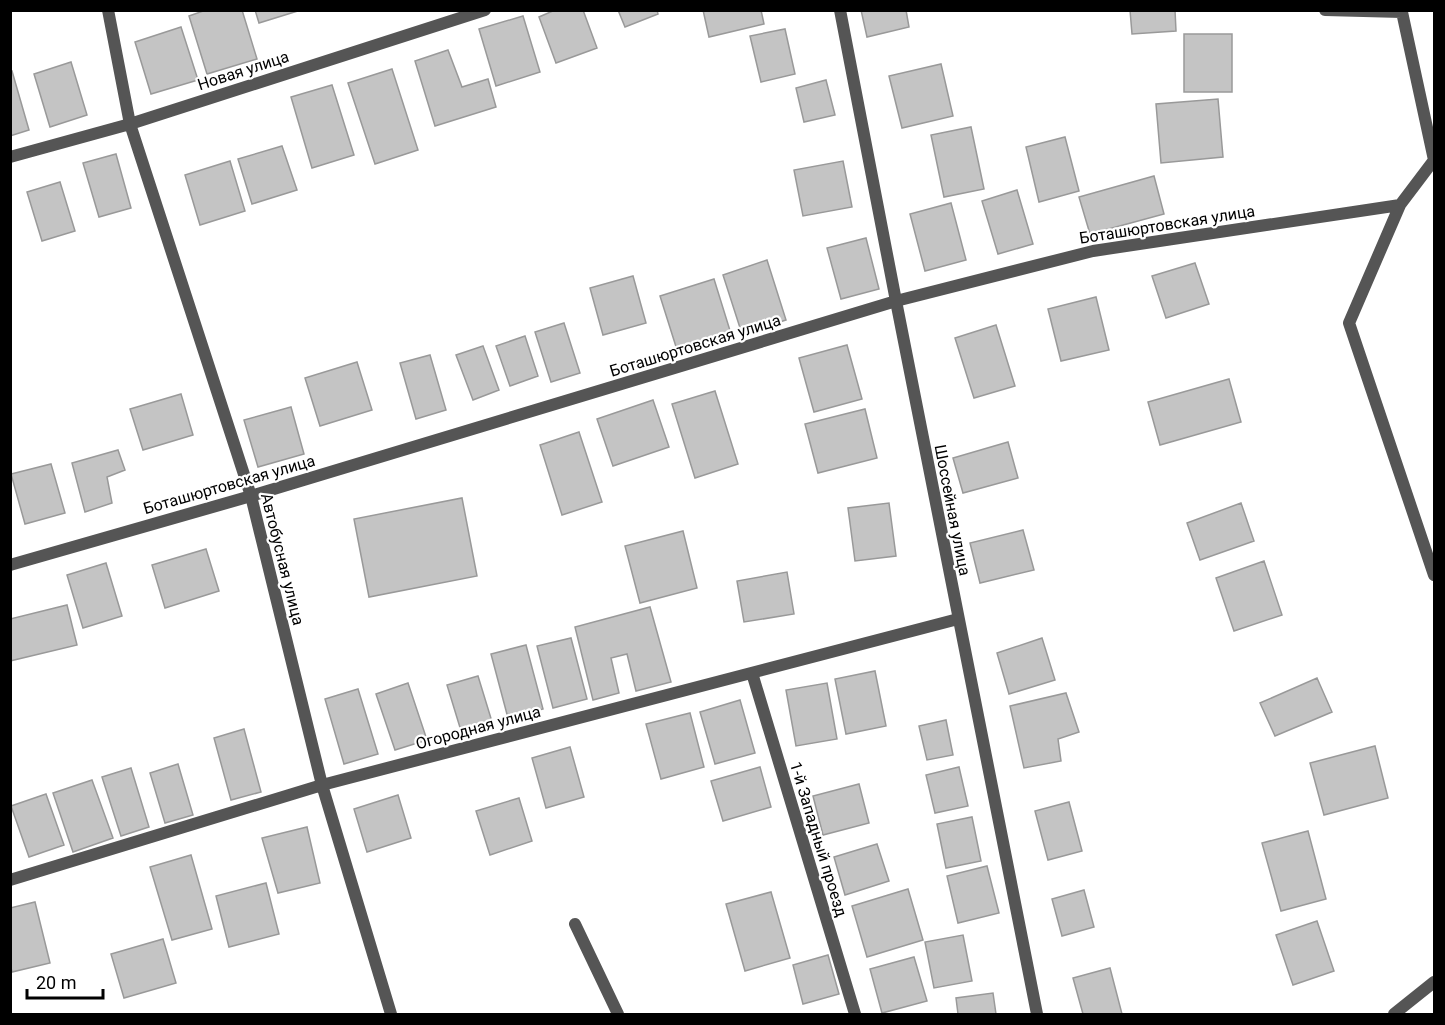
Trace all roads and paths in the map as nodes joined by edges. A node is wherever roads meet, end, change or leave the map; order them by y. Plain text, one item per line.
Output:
1 (108, 10) edge
2 (485, 10) edge
3 (840, 10) edge
4 (1325, 10) edge
5 (130, 124) junction
6 (10, 157) edge
7 (1434, 160) edge
8 (1400, 205) junction
9 (896, 301) junction
10 (250, 496) junction
11 (10, 565) edge
12 (1434, 574) edge
13 (958, 619) junction
14 (752, 673) junction
15 (322, 785) junction
16 (10, 880) edge
17 (575, 924) dead end
18 (1434, 982) edge
19 (391, 1014) edge
20 (618, 1014) edge
21 (855, 1014) edge
22 (1037, 1014) edge
23 (1394, 1014) edge

1 - 5 street, Автобусная улица
2 - 5 street, Новая улица
3 - 9 street, Шоссейная улица
4 - 7 street
5 - 6 street, Новая улица
5 - 10 street, Автобусная улица
7 - 8 street
8 - 9 street, Боташюртовская улица
8 - 12 street
9 - 10 street, Боташюртовская улица
9 - 13 street, Шоссейная улица
10 - 11 street, Боташюртовская улица
10 - 15 street, Автобусная улица
13 - 14 street, Огородная улица
13 - 22 street, Шоссейная улица
14 - 15 street, Огородная улица
14 - 21 street, 1-й Западный проезд
15 - 16 street, Огородная улица
15 - 19 street, Автобусная улица
17 - 20 street
18 - 23 street

